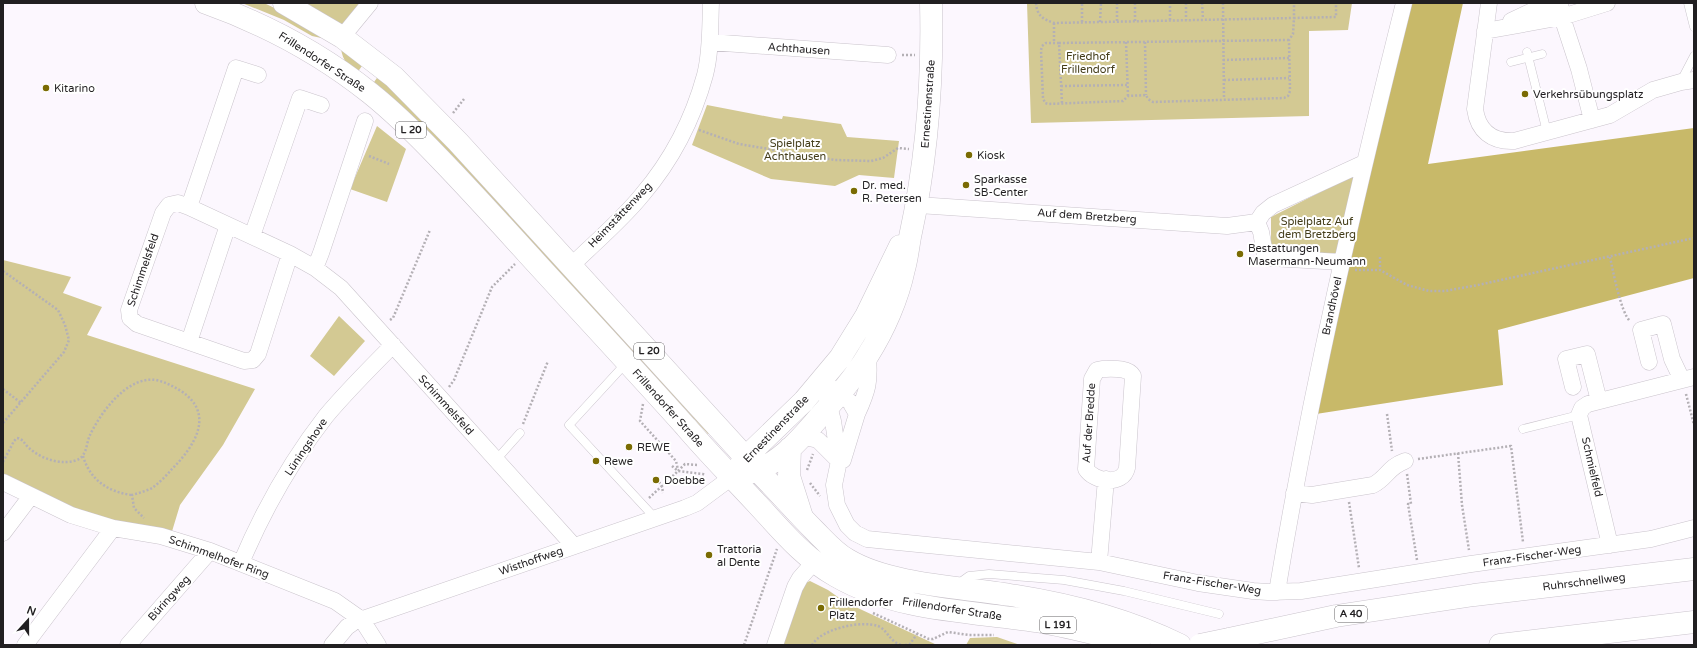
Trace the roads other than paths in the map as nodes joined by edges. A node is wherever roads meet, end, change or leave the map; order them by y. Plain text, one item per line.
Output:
1 (206, 3) edge
2 (284, 3) edge
3 (370, 3) edge
4 (711, 3) edge
5 (931, 3) edge
6 (1404, 3) edge
7 (1489, 3) edge
8 (1607, 3) edge
9 (1688, 3) edge
10 (1566, 8) edge
11 (1694, 27) edge
12 (1492, 29) junction
13 (342, 37) junction
14 (710, 42) junction
15 (1542, 54) dead end
16 (888, 55) dead end
17 (1527, 55) junction
18 (1694, 56) edge
19 (1512, 62) dead end
20 (258, 75) dead end
21 (1687, 81) edge
22 (321, 105) dead end
23 (365, 120) dead end
24 (1592, 120) junction
25 (1547, 132) junction
26 (1364, 163) junction
27 (918, 205) junction
28 (189, 207) junction
29 (1257, 222) junction
30 (228, 225) junction
31 (252, 236) junction
32 (290, 254) junction
33 (571, 266) junction
34 (1341, 266) junction
35 (315, 268) junction
36 (188, 342) junction
37 (393, 345) junction
38 (868, 356) junction
39 (627, 362) junction
40 (1649, 362) dead end
41 (1688, 379) edge
42 (822, 380) junction
43 (1573, 387) dead end
44 (834, 400) junction
45 (1599, 401) junction
46 (857, 414) junction
47 (1579, 415) junction
48 (1523, 429) dead end
49 (520, 433) road end
50 (796, 442) junction
51 (496, 460) junction
52 (839, 461) junction
53 (1399, 463) road end
54 (752, 464) junction
55 (732, 477) junction
56 (1106, 479) junction
57 (3, 482) edge
58 (1294, 493) junction
59 (31, 496) junction
60 (802, 517) junction
61 (655, 518) junction
62 (112, 528) junction
63 (1694, 528) edge
64 (3, 533) edge
65 (1610, 545) junction
66 (574, 546) junction
67 (210, 551) junction
68 (814, 562) junction
69 (1099, 562) junction
70 (241, 563) junction
71 (1694, 569) edge
72 (954, 587) junction
73 (1277, 592) junction
74 (1219, 614) dead end
75 (362, 620) junction
76 (1694, 622) edge
77 (25, 645) edge
78 (128, 645) edge
79 (332, 645) edge
80 (378, 645) edge
81 (776, 645) edge
82 (1139, 645) edge
83 (1180, 645) edge
84 (1200, 645) edge
85 (1500, 645) edge

1 - 39 main road, Frillendorfer Straße / L 20
2 - 13 main road, Frillendorfer Straße / L 20
3 - 13 street
4 - 14 street, Heimstättenweg
5 - 27 main road, Ernestinenstraße
6 - 26 street, Brandhövel
7 - 12 street
8 - 10 street
9 - 11 lane
10 - 12 street
10 - 24 street
12 - 25 street
13 - 33 main road, Frillendorfer Straße / L 20
14 - 16 street, Achthausen
14 - 33 street, Heimstättenweg
15 - 17 lane
17 - 19 lane
17 - 25 lane
18 - 21 lane
20 - 28 street
21 - 24 street
22 - 31 street
23 - 35 street
24 - 25 street
26 - 29 street
26 - 34 street, Brandhövel
27 - 29 street, Auf dem Bretzberg
27 - 38 main road, Ernestinenstraße
27 - 42 main road, Ernestinenstraße
28 - 30 street, Schimmelsfeld
28 - 36 street, Schimmelsfeld
29 - 34 street
30 - 31 street, Schimmelsfeld
30 - 36 street
31 - 32 street, Schimmelsfeld
32 - 35 street, Schimmelsfeld
32 - 36 street, Schimmelsfeld
33 - 54 main road, Frillendorfer Straße / L 20
34 - 58 street, Brandhövel
35 - 37 street, Schimmelsfeld
37 - 51 street, Schimmelsfeld
37 - 70 street, Lüningshove
38 - 44 main road, Ernestinenstraße
38 - 46 street, Franz-Fischer-Weg
39 - 55 main road, Frillendorfer Straße / L 20
39 - 61 lane
40 - 41 street
41 - 45 street
42 - 44 street, Franz-Fischer-Weg
42 - 54 main road, Ernestinenstraße
43 - 45 street
44 - 46 street, Franz-Fischer-Weg
44 - 50 main road, Ernestinenstraße
44 - 52 street, Franz-Fischer-Weg
45 - 47 street
46 - 52 street, Franz-Fischer-Weg
47 - 48 lane
47 - 65 street, Schmielfeld
49 - 51 lane
50 - 52 street
50 - 54 main road, Ernestinenstraße
50 - 60 main road, L 191
51 - 66 street, Schimmelsfeld
52 - 69 street, Franz-Fischer-Weg
53 - 58 street
54 - 55 main road, Ernestinenstraße
54 - 60 main road, Frillendorfer Straße / L 191
55 - 61 street, Wisthoffweg
55 - 68 main road, Frillendorfer Straße / L 191
56 - 56 street, Auf der Bredde
56 - 69 street
57 - 59 street, Schimmelhofer Ring
58 - 73 street, Brandhövel
59 - 62 street, Schimmelhofer Ring
59 - 64 street
60 - 72 main road, Frillendorfer Straße / L 191
61 - 66 street, Wisthoffweg
62 - 67 street, Schimmelhofer Ring
62 - 77 street
63 - 65 street, Franz-Fischer-Weg
65 - 73 street, Franz-Fischer-Weg
66 - 75 street, Wisthoffweg
67 - 70 street, Schimmelhofer Ring
67 - 78 street, Büringweg
68 - 81 street
68 - 82 main road, Frillendorfer Straße / L 191
69 - 73 street, Franz-Fischer-Weg
70 - 75 street, Schimmelhofer Ring
71 - 84 main road, Ruhrschnellweg / A 40, bridge
72 - 74 lane
72 - 83 main road, Frillendorfer Straße / L 191
75 - 79 street, Wisthoffweg
75 - 80 street
76 - 85 main road

